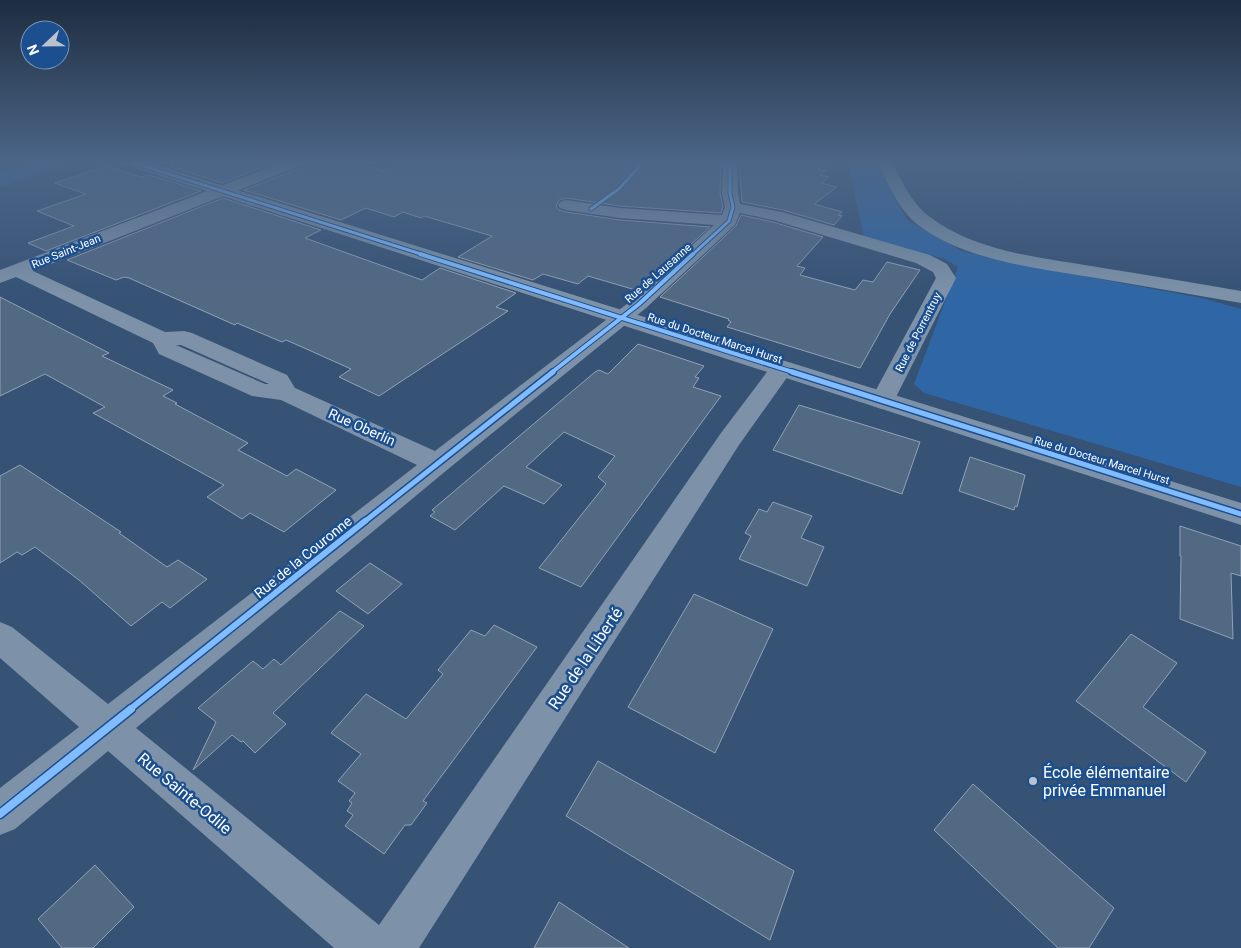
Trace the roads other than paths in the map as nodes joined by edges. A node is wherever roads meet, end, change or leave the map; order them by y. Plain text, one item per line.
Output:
1 (185, 205) edge
2 (267, 205) edge
3 (568, 205) edge
4 (731, 205) edge
5 (908, 205) edge
6 (731, 214) junction
7 (9, 274) edge
8 (1207, 291) junction
9 (1241, 297) edge
10 (1241, 305) edge
11 (620, 318) junction
12 (780, 369) junction
13 (882, 401) junction
14 (437, 463) junction
15 (1241, 514) edge
16 (0, 637) edge
17 (107, 729) junction
18 (0, 814) edge
19 (370, 948) edge
20 (392, 948) edge

1 - 7 street, Rue Saint-Jean
2 - 11 street, Rue du Docteur Marcel Hurst
3 - 6 street
4 - 6 street
5 - 8 street
6 - 11 street, Rue de Lausanne
6 - 13 street, Rue de Porrentruy
7 - 14 street, Rue Oberlin
8 - 9 street
8 - 10 street
11 - 12 street, Rue du Docteur Marcel Hurst
11 - 14 street, Rue de la Couronne
12 - 13 street, Rue du Docteur Marcel Hurst
12 - 20 street, Rue de la Liberté
13 - 15 street, Rue du Docteur Marcel Hurst
14 - 17 street, Rue de la Couronne
16 - 17 street, Rue Sainte-Odile
17 - 18 street, Rue de la Couronne
17 - 19 street, Rue Sainte-Odile

